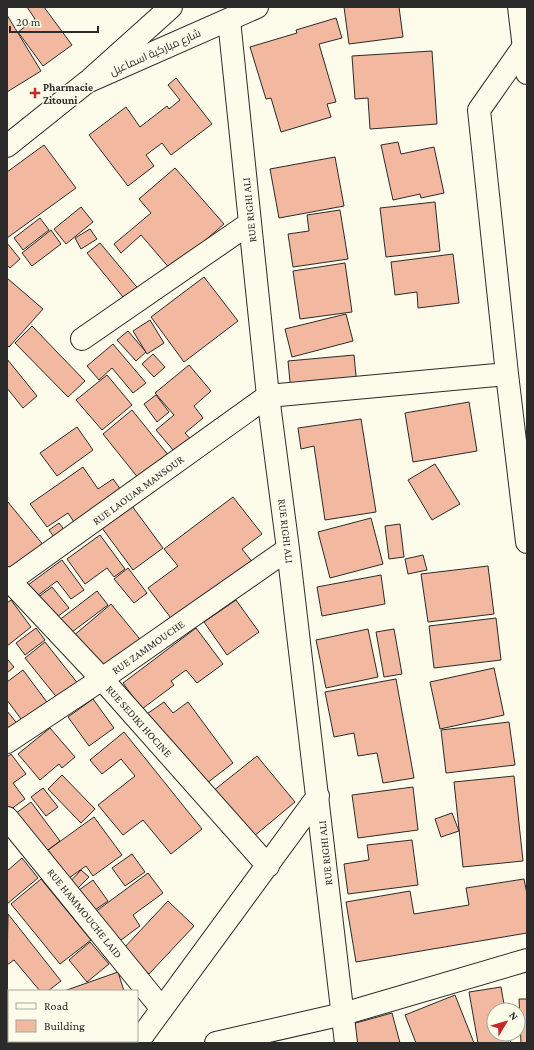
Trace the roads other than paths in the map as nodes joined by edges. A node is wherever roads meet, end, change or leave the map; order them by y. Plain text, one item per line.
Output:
1 (171, 7) edge
2 (257, 7) edge
3 (519, 7) edge
4 (228, 13) edge
5 (524, 46) junction
6 (527, 73) edge
7 (87, 82) junction
8 (7, 146) edge
9 (250, 223) junction
10 (82, 339) dead end
11 (507, 374) junction
12 (268, 396) junction
13 (527, 542) edge
14 (288, 549) junction
15 (8, 581) edge
16 (102, 679) junction
17 (7, 742) edge
18 (318, 796) junction
19 (7, 818) edge
20 (268, 866) junction
21 (527, 960) edge
22 (162, 1009) junction
23 (343, 1014) junction
24 (138, 1042) edge
25 (216, 1043) edge
26 (346, 1043) edge

1 - 7 street
2 - 4 street, شارع مباركية اسماعيل
3 - 5 street
4 - 7 street, شارع مباركية اسماعيل
4 - 9 street, RUE RIGHI ALI
5 - 6 street
5 - 11 street
7 - 8 street, شارع مباركية اسماعيل
9 - 10 street
9 - 12 street, RUE RIGHI ALI
11 - 12 street
11 - 13 street
12 - 14 street, RUE RIGHI ALI
12 - 15 street, RUE LAOUAR MANSOUR
14 - 16 street, RUE ZAMMOUCHE
14 - 18 street, RUE RIGHI ALI
15 - 16 street, RUE SEDIKI HOCINE
16 - 17 street, RUE ZAMMOUCHE
16 - 20 street, RUE SEDIKI HOCINE
18 - 20 street
18 - 23 street, RUE RIGHI ALI
19 - 22 street, RUE HAMMOUCHE LAID
20 - 22 street
21 - 23 street
22 - 24 street
23 - 25 street
23 - 26 street, RUE RIGHI ALI

